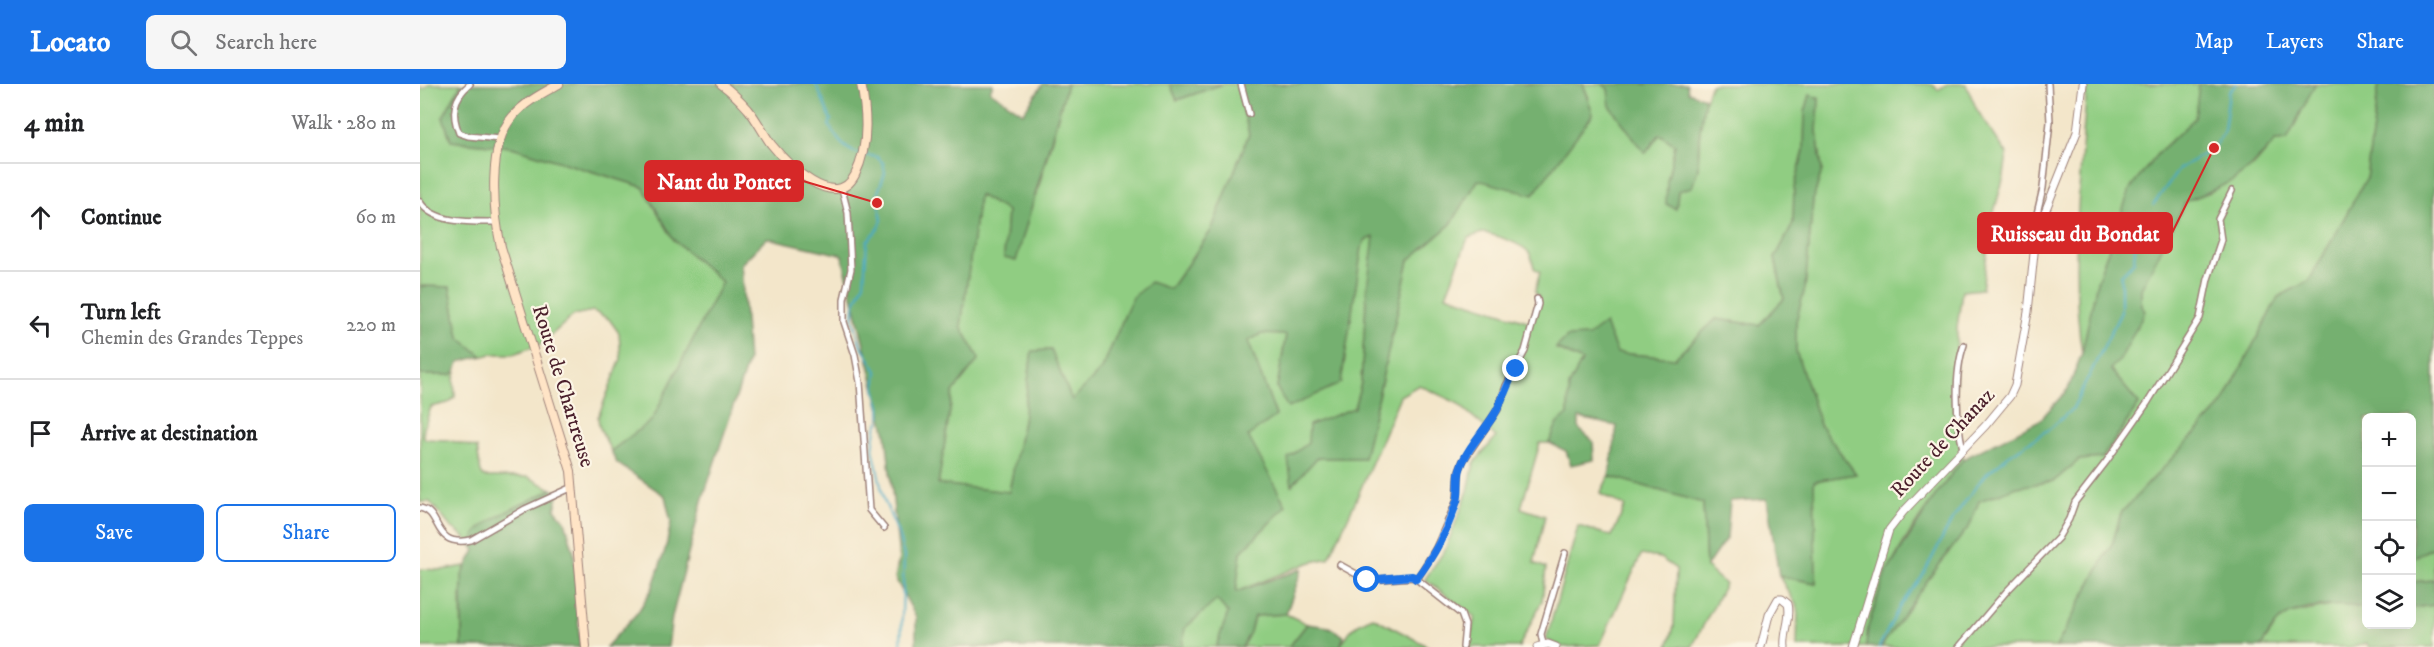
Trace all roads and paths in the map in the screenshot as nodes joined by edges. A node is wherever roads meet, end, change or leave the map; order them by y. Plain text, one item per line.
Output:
1 (470, 84) edge
2 (559, 84) edge
3 (721, 84) edge
4 (861, 84) edge
5 (1241, 84) edge
6 (2048, 84) edge
7 (2083, 84) edge
8 (1249, 114) dead end
9 (500, 139) junction
10 (842, 189) junction
11 (2232, 191) dead end
12 (420, 202) edge
13 (496, 222) junction
14 (2038, 226) junction
15 (1537, 299) dead end
16 (1964, 345) dead end
17 (1963, 449) junction
18 (573, 487) junction
19 (420, 508) edge
20 (884, 528) dead end
21 (1565, 553) dead end
22 (1340, 565) dead end
23 (1416, 579) junction
24 (1540, 645) edge
25 (586, 647) edge
26 (1463, 647) edge
27 (1556, 647) edge
28 (1761, 647) edge
29 (1785, 647) edge
30 (1853, 647) edge
31 (1959, 647) edge

1 - 9 street
2 - 9 main road
3 - 10 main road
4 - 10 main road
5 - 8 street
6 - 14 street
7 - 14 street, Route de Chanaz
9 - 13 main road, Route de Chartreuse
10 - 20 street
11 - 31 street
12 - 13 street
13 - 18 main road, Route de Chartreuse
14 - 17 street, Route de Chanaz
15 - 23 street
16 - 17 street
17 - 30 street, Route de Chanaz
18 - 19 street
18 - 25 main road, Route de Chartreuse
21 - 24 street
22 - 23 street
23 - 26 street
24 - 27 street
28 - 29 street

